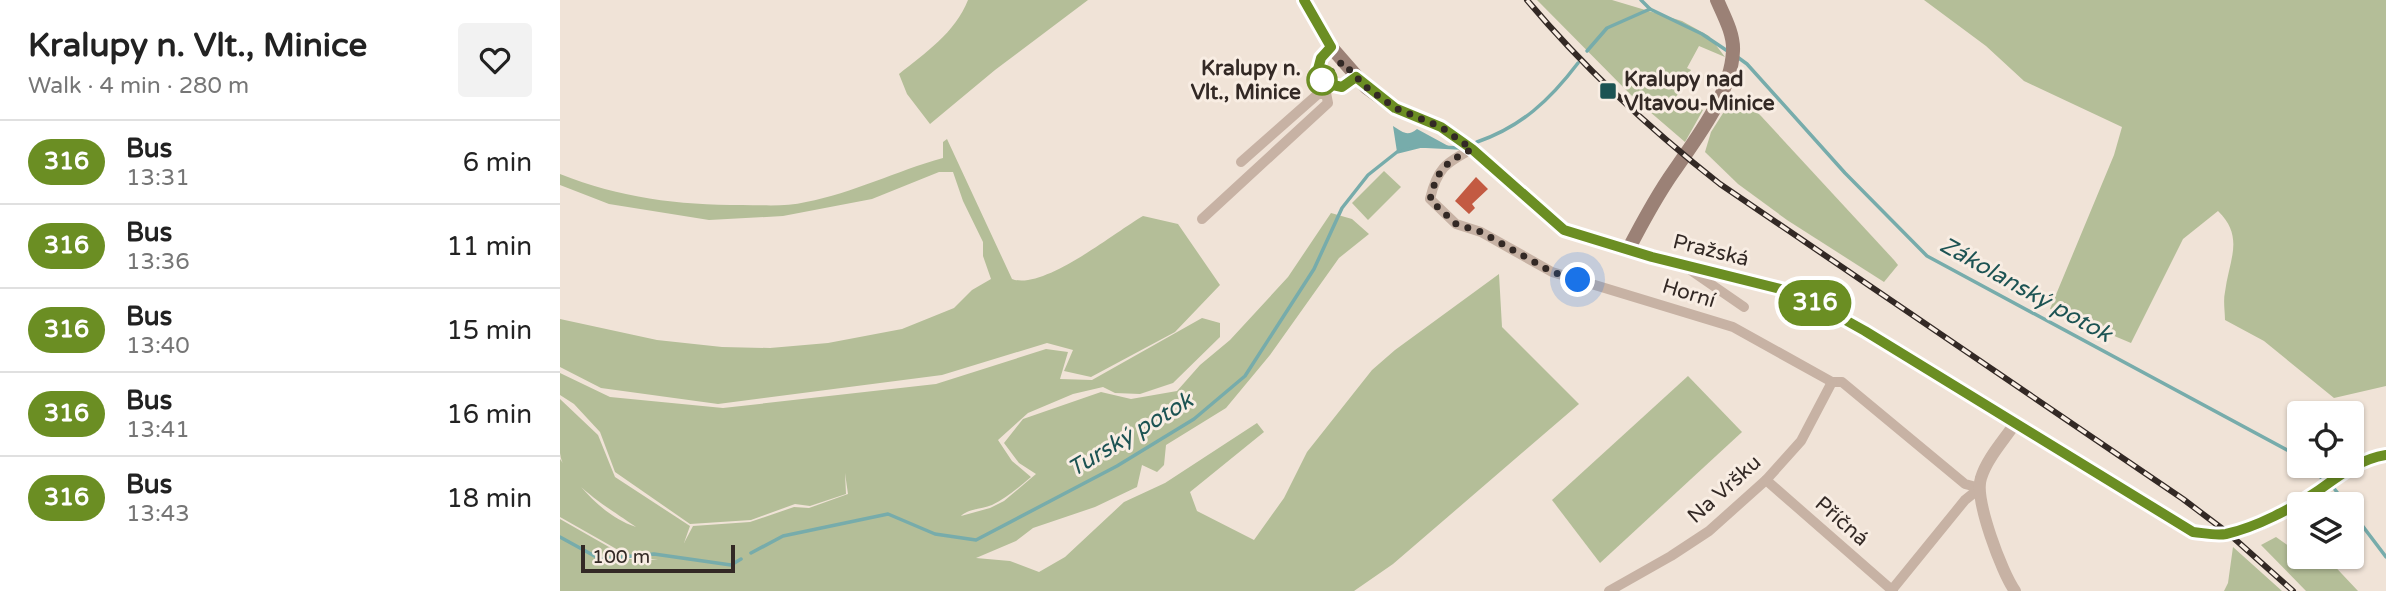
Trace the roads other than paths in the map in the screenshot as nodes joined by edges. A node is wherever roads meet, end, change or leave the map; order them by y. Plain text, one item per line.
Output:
1 (1304, 0) edge
2 (1717, 0) edge
3 (1472, 149) junction
4 (1241, 162) dead end
5 (1202, 219) dead end
6 (1628, 250) junction
7 (1684, 265) junction
8 (1744, 307) dead end
9 (1832, 382) junction
10 (2016, 422) junction
11 (2386, 455) edge
12 (1766, 480) junction
13 (1980, 488) junction
14 (1609, 591) edge
15 (1892, 591) edge
16 (2015, 591) edge

1 - 3 main road, Pražská
2 - 6 main road
3 - 6 main road, Pražská
3 - 9 street, Horní
4 - 5 street
6 - 7 main road, Pražská
7 - 8 street
7 - 10 main road, Pražská
9 - 12 street, Na Vršku
9 - 13 street, Horní
10 - 11 main road, Pražská
10 - 13 street
12 - 14 street, Na Vršku
12 - 15 street, Příčná
13 - 15 street
13 - 16 street

